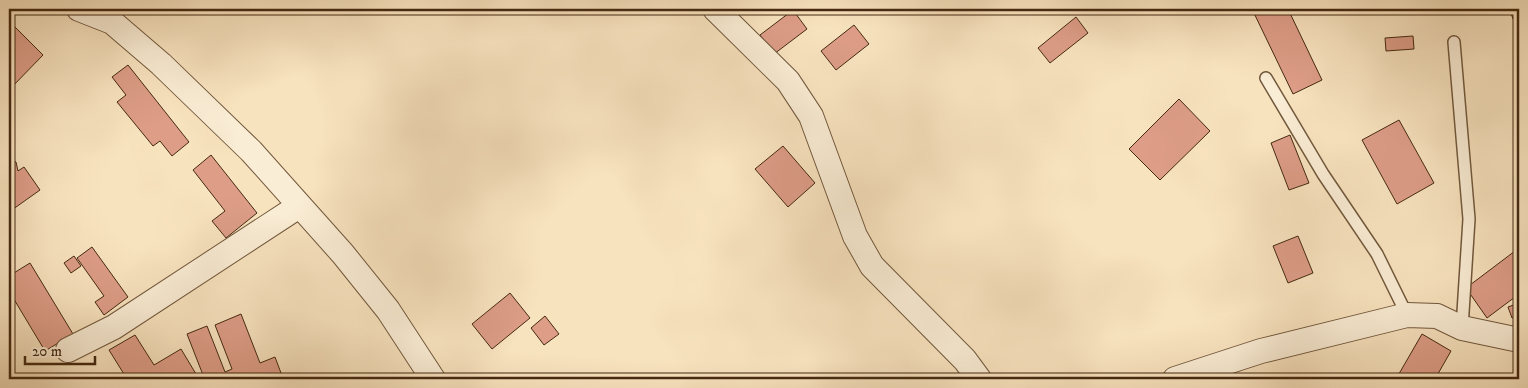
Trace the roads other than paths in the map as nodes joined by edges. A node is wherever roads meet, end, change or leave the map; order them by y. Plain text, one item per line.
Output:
1 (79, 9) edge
2 (719, 10) edge
3 (1454, 42) dead end
4 (1266, 78) dead end
5 (299, 206) junction
6 (1407, 315) junction
7 (1462, 328) junction
8 (1519, 340) edge
9 (68, 350) dead end
10 (432, 379) edge
11 (979, 379) edge
12 (1175, 379) edge

1 - 5 street
2 - 11 street
3 - 7 lane
4 - 6 lane
5 - 9 street
5 - 10 street
6 - 7 street
6 - 12 street
7 - 8 street

